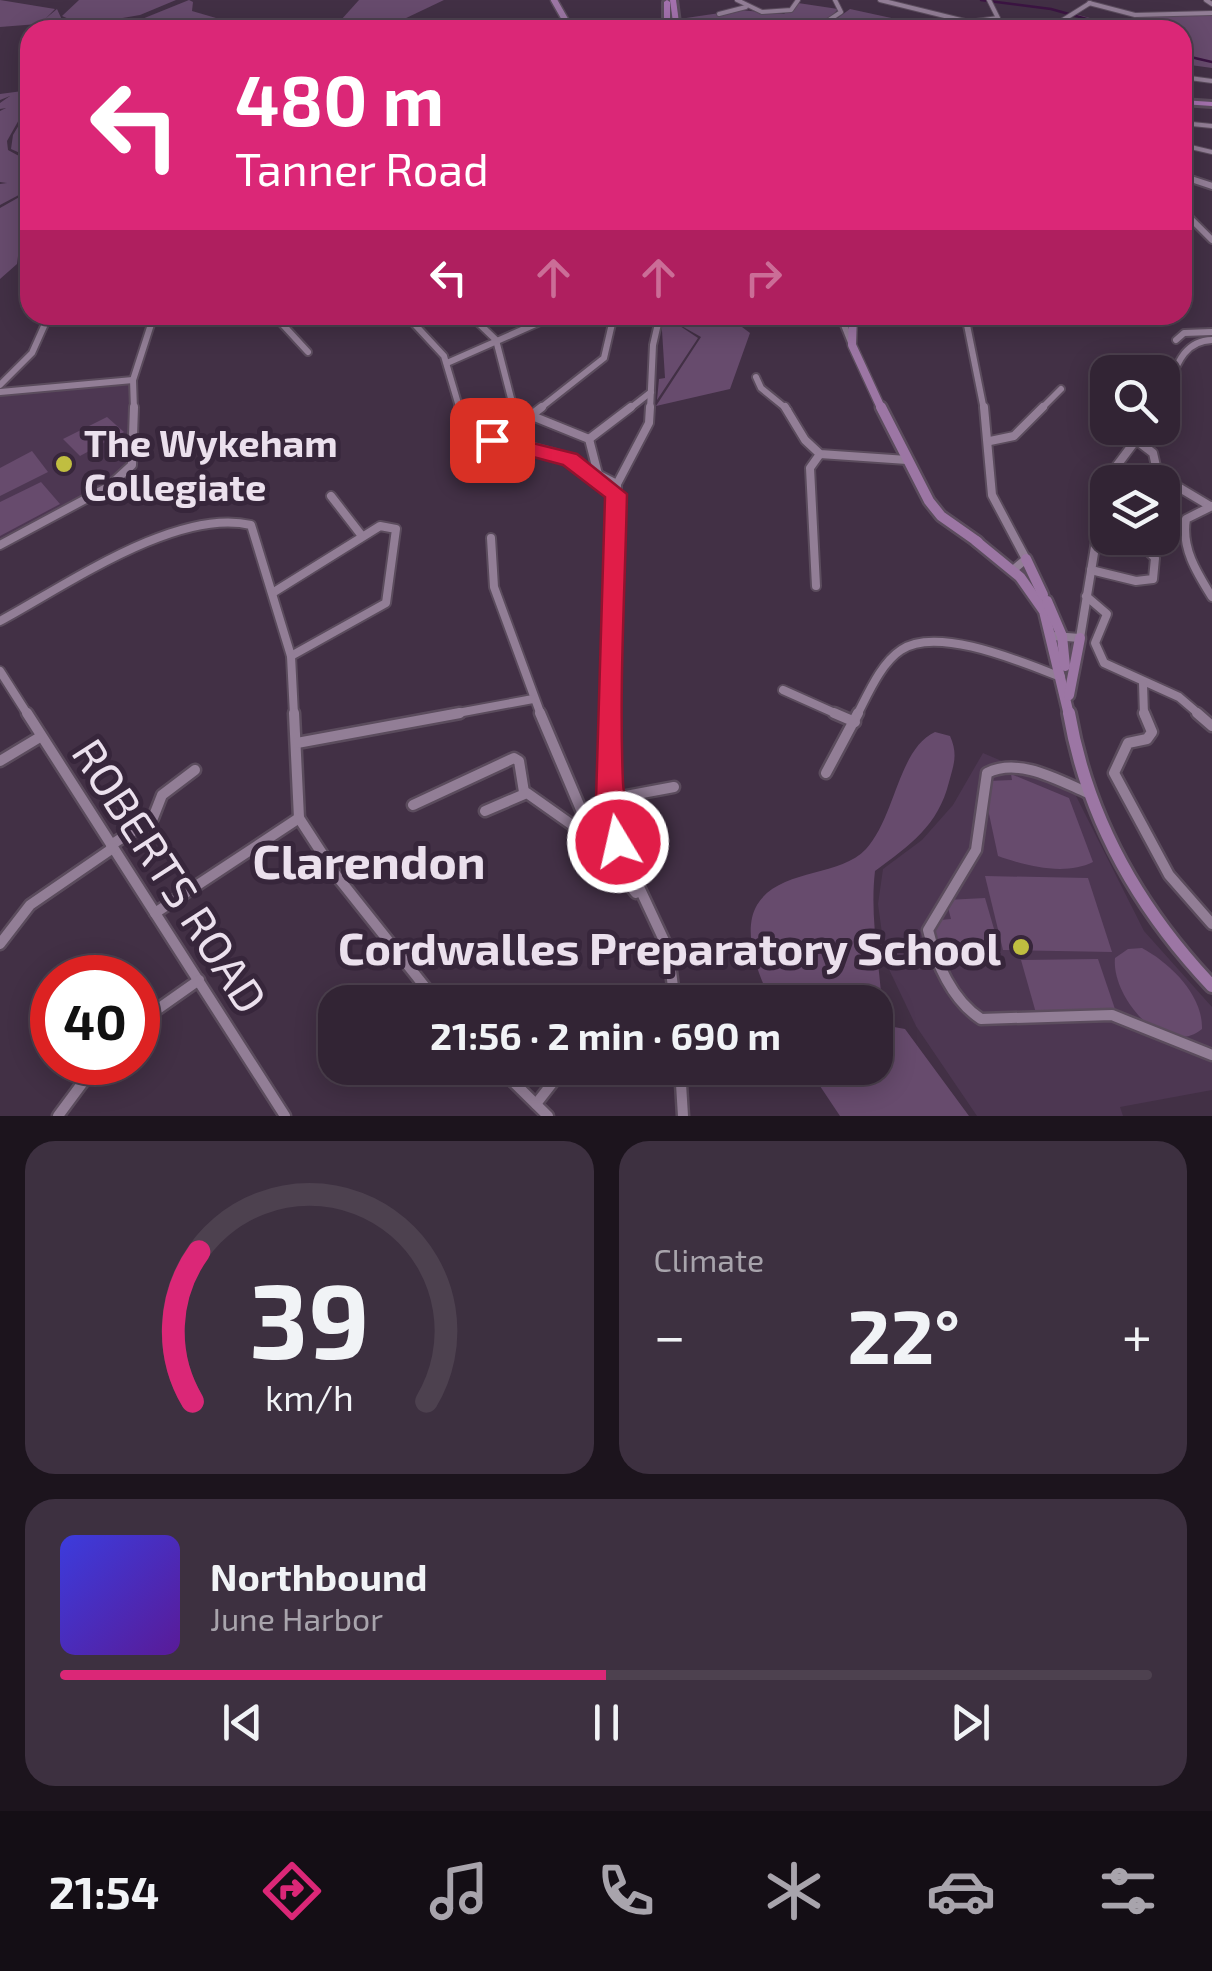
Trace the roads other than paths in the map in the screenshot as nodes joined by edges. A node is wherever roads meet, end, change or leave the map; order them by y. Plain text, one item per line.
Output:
1 (737, 0) edge
2 (798, 0) edge
3 (834, 0) edge
4 (880, 0) edge
5 (989, 1) edge
6 (1091, 2) edge
7 (746, 7) junction
8 (1212, 13) edge
9 (719, 14) dead end
10 (831, 20) edge
11 (967, 20) edge
12 (991, 20) edge
13 (1066, 20) edge
14 (1192, 220) edge
15 (1212, 240) edge
16 (45, 325) edge
17 (151, 325) edge
18 (283, 325) edge
19 (415, 325) edge
20 (480, 325) edge
21 (532, 325) edge
22 (612, 325) edge
23 (659, 325) edge
24 (848, 325) edge
25 (967, 325) edge
26 (1212, 332) edge
27 (496, 340) junction
28 (1176, 340) junction
29 (1212, 340) edge
30 (1187, 345) junction
31 (308, 352) dead end
32 (1180, 355) joint
33 (447, 363) junction
34 (756, 377) dead end
35 (133, 380) junction
36 (0, 389) edge
37 (1060, 389) dead end
38 (651, 392) junction
39 (530, 416) junction
40 (589, 439) junction
41 (990, 441) junction
42 (1132, 445) edge
43 (1143, 445) edge
44 (820, 454) junction
45 (907, 460) junction
46 (602, 480) junction
47 (616, 489) junction
48 (332, 496) dead end
49 (1211, 506) edge
50 (362, 536) junction
51 (491, 538) dead end
52 (0, 545) edge
53 (1150, 555) edge
54 (1019, 565) junction
55 (1091, 570) junction
56 (816, 586) dead end
57 (274, 592) junction
58 (1086, 596) junction
59 (1212, 597) edge
60 (0, 621) edge
61 (1057, 636) junction
62 (1080, 638) junction
63 (292, 656) junction
64 (0, 672) edge
65 (1064, 677) junction
66 (1143, 683) junction
67 (783, 690) dead end
68 (1069, 695) junction
69 (533, 699) junction
70 (855, 722) junction
71 (1212, 726) edge
72 (1072, 731) junction
73 (40, 737) junction
74 (297, 743) junction
75 (0, 761) edge
76 (195, 770) dead end
77 (826, 773) dead end
78 (674, 787) dead end
79 (524, 792) junction
80 (1088, 792) junction
81 (610, 800) junction
82 (413, 805) dead end
83 (485, 811) dead end
84 (300, 818) junction
85 (592, 839) junction
86 (112, 846) junction
87 (602, 855) junction
88 (623, 860) junction
89 (642, 899) junction
90 (155, 913) junction
91 (1212, 924) edge
92 (0, 944) edge
93 (198, 980) junction
94 (423, 985) edge
95 (673, 985) edge
96 (1212, 986) edge
97 (160, 1007) edge
98 (1212, 1055) edge
99 (81, 1085) edge
100 (516, 1085) edge
101 (551, 1085) edge
102 (681, 1085) edge
103 (536, 1104) junction
104 (58, 1116) edge
105 (285, 1116) edge
106 (548, 1116) edge
107 (684, 1116) edge

1 - 7 street
2 - 7 street
3 - 10 street
4 - 11 street
5 - 12 street
6 - 8 street
6 - 13 street
7 - 9 street
14 - 15 street
16 - 36 street
17 - 35 street
18 - 31 street
19 - 33 street
20 - 27 street
21 - 27 street
22 - 39 street
23 - 38 street
24 - 45 main road
25 - 41 street
26 - 28 street
27 - 33 street
27 - 39 street
28 - 30 street
28 - 32 street
29 - 30 street
30 - 32 street
33 - 46 street
34 - 44 street
35 - 36 street
35 - 52 street
37 - 41 street
38 - 40 street
38 - 47 street
39 - 40 street
40 - 46 street
41 - 54 street
42 - 55 street
43 - 49 street
44 - 45 street
44 - 56 street
45 - 54 main road
46 - 47 street
47 - 81 street
48 - 50 street
49 - 59 street
50 - 57 street
50 - 63 street
51 - 69 street
53 - 55 street
54 - 61 main road
55 - 58 street
57 - 60 street
57 - 63 street
58 - 62 street
58 - 66 street
61 - 62 street
61 - 65 main road
62 - 68 main road
63 - 74 street
64 - 73 street, ROBERTS ROAD
65 - 68 main road
65 - 70 street
65 - 72 main road
66 - 71 street
66 - 91 street
67 - 70 street
68 - 72 main road
69 - 74 street
69 - 85 street
70 - 77 street
72 - 80 main road
73 - 75 street
73 - 86 street, ROBERTS ROAD
74 - 84 street
76 - 86 street
78 - 81 street
79 - 82 street
79 - 83 street
79 - 85 street
80 - 96 main road
80 - 98 street
81 - 88 street
84 - 90 street
84 - 94 street
85 - 87 street
86 - 90 street, ROBERTS ROAD
86 - 92 street
87 - 88 street
87 - 89 street
88 - 89 street
89 - 95 street
90 - 93 street, ROBERTS ROAD
93 - 97 street
93 - 105 street, ROBERTS ROAD
99 - 104 street
100 - 103 street
101 - 103 street
102 - 107 street
103 - 106 street

